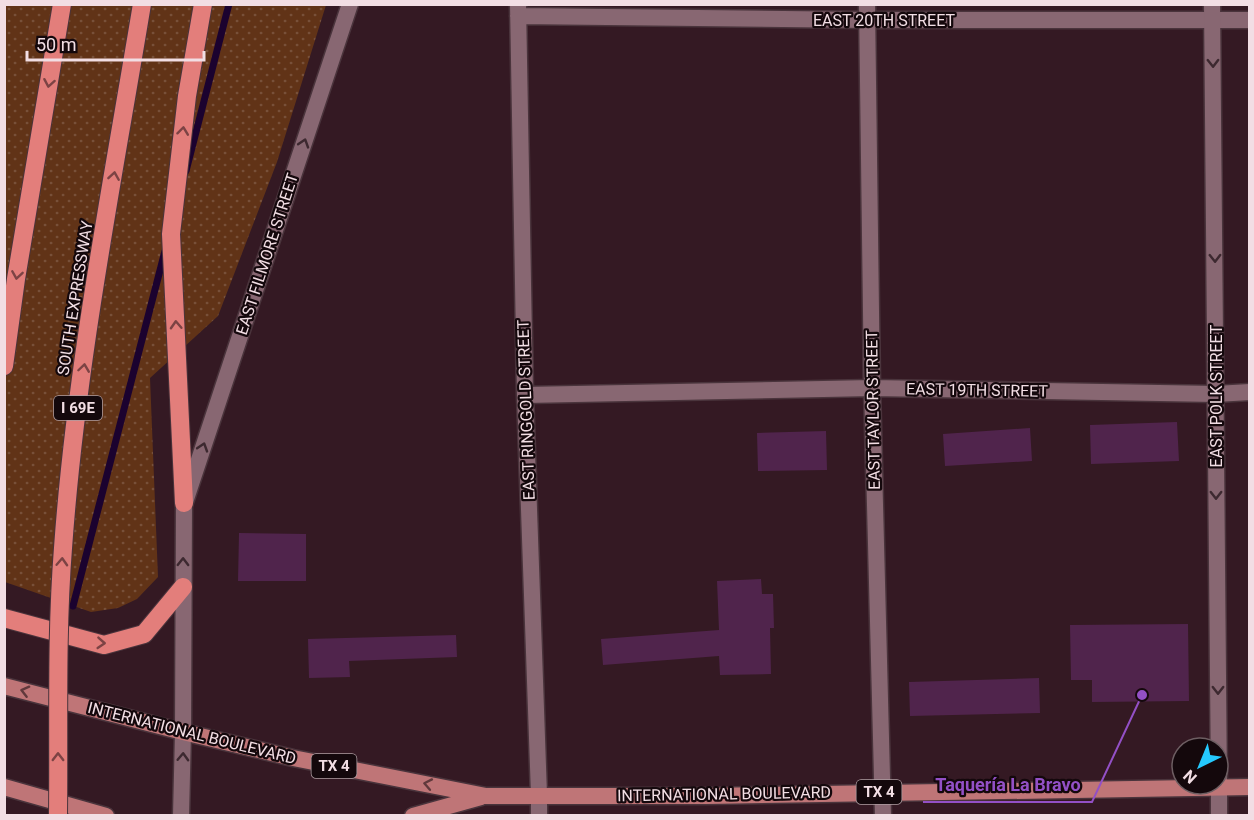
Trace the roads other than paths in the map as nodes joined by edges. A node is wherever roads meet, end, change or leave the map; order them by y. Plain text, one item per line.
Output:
1 (62, 4) edge
2 (142, 4) edge
3 (203, 4) edge
4 (350, 4) edge
5 (518, 10) edge
6 (867, 12) edge
7 (1212, 12) edge
8 (1250, 20) edge
9 (4, 366) edge
10 (872, 388) junction
11 (1250, 392) edge
12 (1216, 394) junction
13 (525, 395) junction
14 (184, 503) junction
15 (183, 587) junction
16 (4, 618) edge
17 (4, 686) edge
18 (183, 732) junction
19 (1218, 736) edge
20 (4, 787) edge
21 (1230, 787) edge
22 (1250, 787) edge
23 (1170, 788) edge
24 (883, 792) junction
25 (539, 795) junction
26 (486, 796) junction
27 (1218, 796) edge
28 (58, 816) edge
29 (106, 816) edge
30 (181, 816) edge
31 (413, 816) edge
32 (539, 816) edge
33 (883, 816) edge
34 (1219, 816) edge

1 -> 9 highway
28 -> 2 highway, SOUTH EXPRESSWAY / I 69E, bridge
14 -> 3 highway
14 -> 4 street, EAST FILMORE STREET
5 - 6 street, EAST 20TH STREET
5 - 13 street, EAST RINGGOLD STREET
6 - 7 street, EAST 20TH STREET
6 - 10 street, EAST TAYLOR STREET
7 - 8 street, EAST 20TH STREET
7 -> 12 street, EAST POLK STREET
10 - 12 street, EAST 19TH STREET
10 - 13 street, EAST 19TH STREET
10 - 24 street, EAST TAYLOR STREET
11 - 12 street, EAST 19TH STREET
12 -> 19 street, EAST POLK STREET
13 - 25 street, EAST RINGGOLD STREET
15 -> 14 street
16 -> 15 highway
15 - 18 street
18 -> 17 main road, INTERNATIONAL BOULEVARD / TX 4
26 -> 18 main road, INTERNATIONAL BOULEVARD / TX 4
30 -> 18 street
20 - 29 main road
21 - 22 main road, INTERNATIONAL BOULEVARD / TX 4
23 - 24 main road, INTERNATIONAL BOULEVARD / TX 4
24 - 25 main road, INTERNATIONAL BOULEVARD / TX 4
24 - 33 street, EAST TAYLOR STREET
25 - 26 main road, INTERNATIONAL BOULEVARD / TX 4
25 - 32 street, EAST RINGGOLD STREET
26 - 31 main road, INTERNATIONAL BOULEVARD / TX 4
27 - 34 street, EAST POLK STREET

